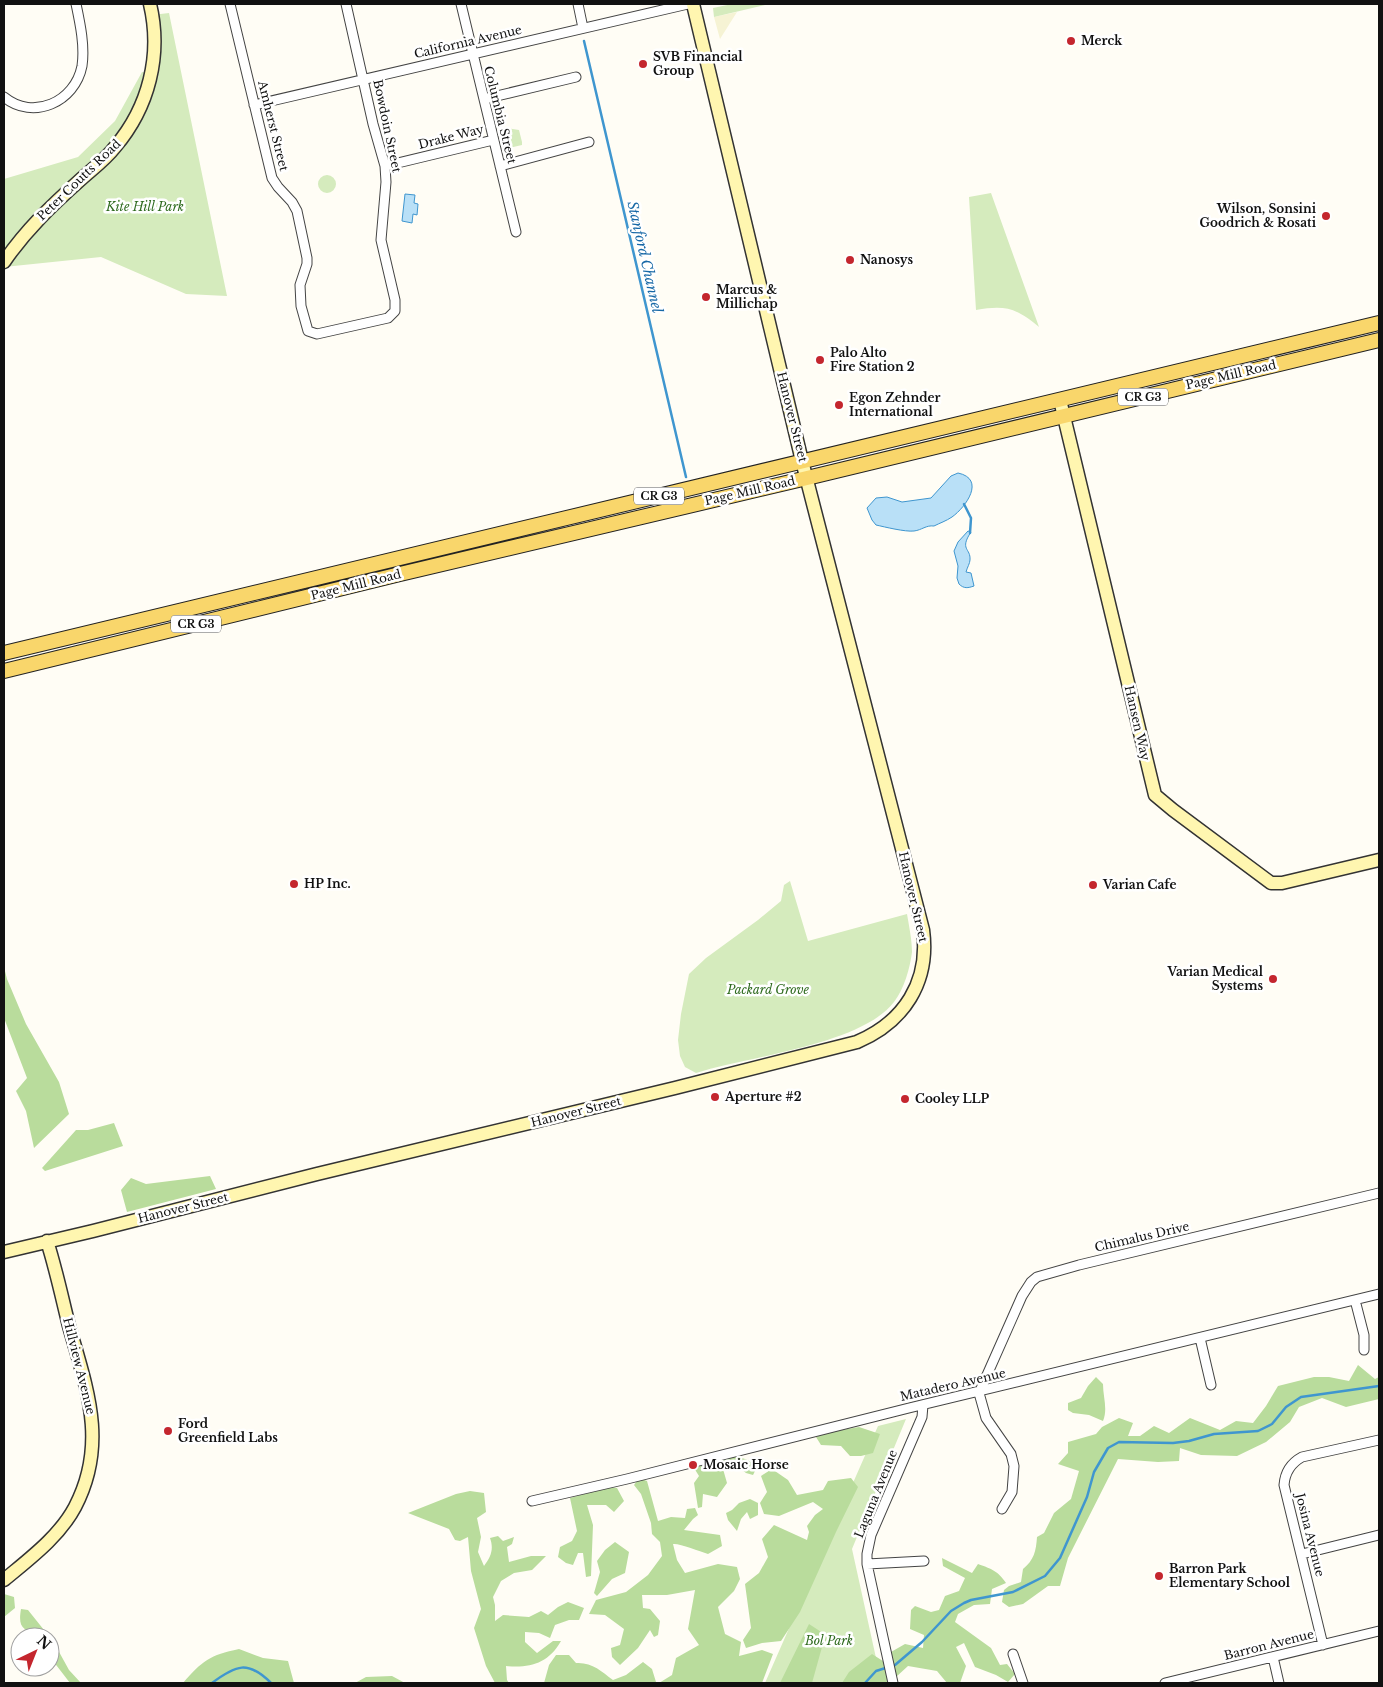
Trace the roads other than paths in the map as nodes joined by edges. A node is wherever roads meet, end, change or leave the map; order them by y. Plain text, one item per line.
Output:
1 (76, 4) edge
2 (150, 4) edge
3 (230, 4) edge
4 (346, 4) edge
5 (462, 4) edge
6 (578, 4) edge
7 (688, 4) edge
8 (693, 4) edge
9 (583, 28) junction
10 (473, 54) junction
11 (576, 77) dead end
12 (364, 80) junction
13 (4, 97) edge
14 (484, 100) junction
15 (254, 105) junction
16 (494, 140) junction
17 (589, 142) dead end
18 (385, 166) junction
19 (500, 166) junction
20 (516, 232) dead end
21 (4, 262) edge
22 (394, 314) joint
23 (1379, 323) edge
24 (1379, 340) edge
25 (1060, 400) junction
26 (1064, 416) junction
27 (802, 461) junction
28 (807, 478) junction
29 (400, 558) junction
30 (387, 578) junction
31 (4, 653) edge
32 (4, 668) edge
33 (1379, 860) edge
34 (1379, 1194) edge
35 (47, 1241) junction
36 (4, 1252) edge
37 (1379, 1294) edge
38 (1355, 1300) junction
39 (1200, 1338) junction
40 (1364, 1350) dead end
41 (1211, 1385) dead end
42 (979, 1392) junction
43 (923, 1405) junction
44 (1379, 1440) edge
45 (532, 1501) dead end
46 (1002, 1509) dead end
47 (1379, 1535) edge
48 (1302, 1554) junction
49 (924, 1561) dead end
50 (868, 1564) junction
51 (4, 1580) edge
52 (1379, 1631) edge
53 (1324, 1645) junction
54 (1014, 1654) dead end
55 (1273, 1657) junction
56 (893, 1683) edge
57 (1022, 1683) edge
58 (1165, 1683) edge
59 (1279, 1683) edge

1 - 13 street
2 - 21 street, Peter Coutts Road
3 - 15 street, Amherst Street
4 - 12 street, Bowdoin Street
5 - 10 street, Columbia Street
6 - 9 street
7 - 9 street, California Avenue
8 - 27 street, Hanover Street
9 - 10 street, California Avenue
10 - 12 street, California Avenue
10 - 14 street, Columbia Street
11 - 14 street
12 - 15 street, California Avenue
12 - 18 street, Bowdoin Street
14 - 16 street, Columbia Street
15 - 22 street, Amherst Street
16 - 18 street, Drake Way
16 - 19 street, Columbia Street
17 - 19 street
18 - 22 street, Bowdoin Street
19 - 20 street, Columbia Street
23 - 25 main road, Page Mill Road / CR G3
24 - 26 main road, Page Mill Road / CR G3
25 - 26 street, Hansen Way
25 - 27 main road, Page Mill Road / CR G3
26 - 28 main road, Page Mill Road / CR G3
26 - 33 street, Hansen Way
27 - 28 street, Hanover Street
27 - 29 main road, Page Mill Road / CR G3
28 - 30 main road, Page Mill Road / CR G3
28 - 35 street, Hanover Street
29 - 30 main road
29 - 31 main road, Page Mill Road / CR G3
30 - 32 main road, Page Mill Road / CR G3
34 - 42 street, Chimalus Drive
35 - 36 street, Hanover Street
35 - 51 street, Hillview Avenue
37 - 38 street, Matadero Avenue
38 - 39 street, Matadero Avenue
38 - 40 street
39 - 41 street
39 - 42 street, Matadero Avenue
42 - 43 street, Matadero Avenue
42 - 46 street
43 - 45 street, Matadero Avenue
43 - 50 street, Laguna Avenue
44 - 48 street, Josina Avenue
47 - 48 street
48 - 53 street, Josina Avenue
49 - 50 street
50 - 56 street, Laguna Avenue
52 - 53 street, Barron Avenue
53 - 55 street, Barron Avenue
54 - 57 street
55 - 58 street, Barron Avenue
55 - 59 street

